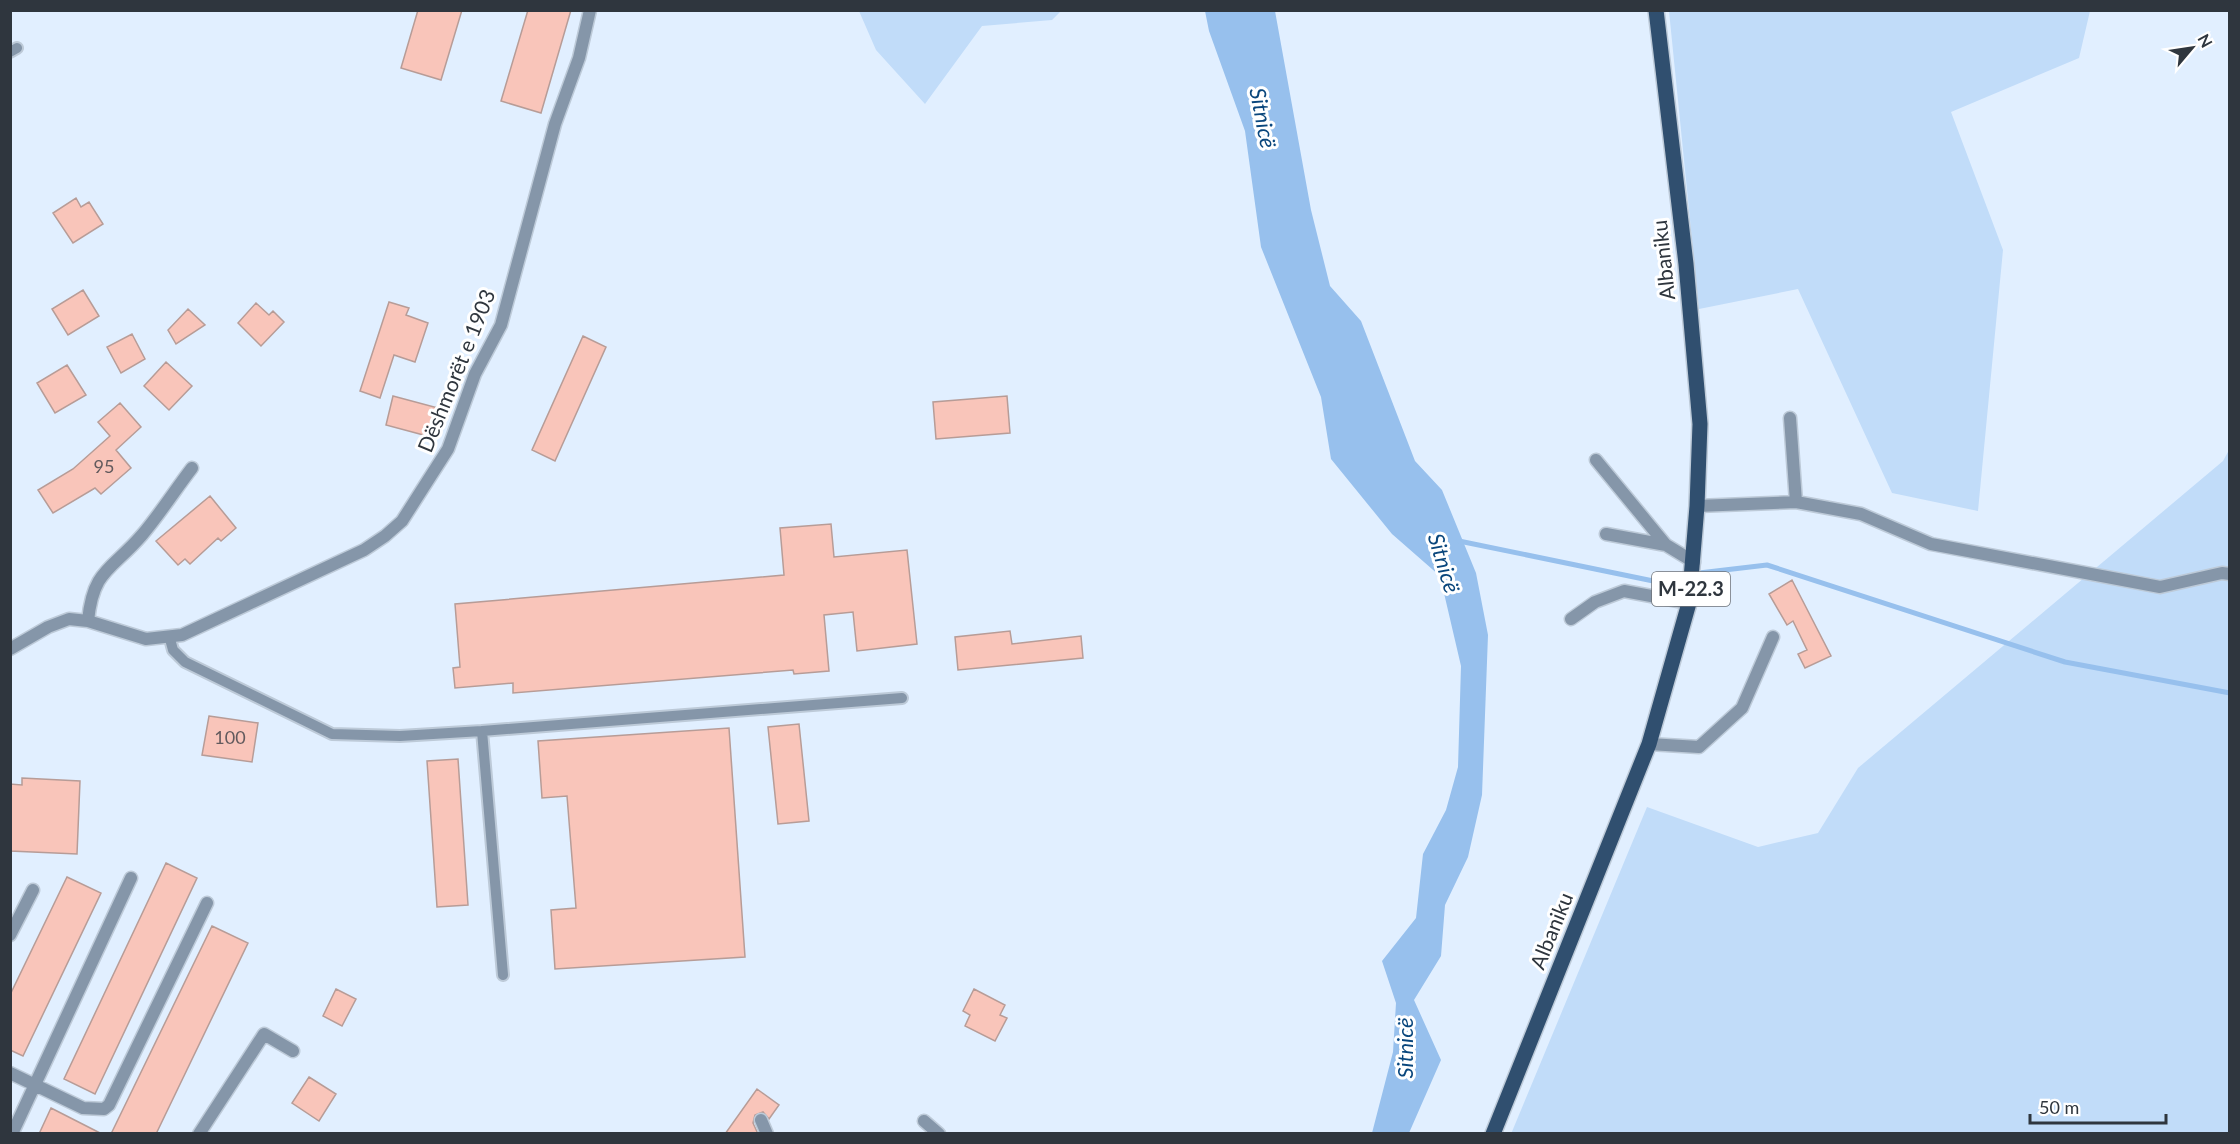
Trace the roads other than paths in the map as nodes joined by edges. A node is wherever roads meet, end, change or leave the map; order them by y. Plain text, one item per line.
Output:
1 (590, 10) edge
2 (1656, 10) edge
3 (1790, 418) dead end
4 (1596, 459) dead end
5 (192, 468) dead end
6 (1796, 502) junction
7 (1697, 506) junction
8 (1606, 534) dead end
9 (1666, 545) junction
10 (1694, 562) junction
11 (2229, 574) edge
12 (1689, 603) junction
13 (1571, 619) dead end
14 (88, 621) junction
15 (1773, 637) dead end
16 (170, 639) junction
17 (10, 650) edge
18 (902, 698) dead end
19 (482, 731) junction
20 (1649, 744) junction
21 (131, 878) dead end
22 (33, 890) dead end
23 (207, 903) dead end
24 (10, 935) edge
25 (503, 975) dead end
26 (293, 1052) dead end
27 (10, 1073) edge
28 (35, 1085) junction
29 (761, 1120) dead end
30 (924, 1121) dead end
31 (939, 1133) edge
32 (12, 1134) edge
33 (199, 1134) edge
34 (767, 1134) edge
35 (1493, 1134) edge

1 - 16 street, Dëshmorët e 1903
2 - 7 main road, Albaniku / M-22.3
3 - 6 street
4 - 9 street
5 - 14 street
6 - 7 street
6 - 11 street
7 - 10 main road, Albaniku / M-22.3
8 - 9 street
9 - 10 street
10 - 12 main road, Albaniku / M-22.3
12 - 13 street
12 - 20 main road, Albaniku / M-22.3
14 - 16 street, Dëshmorët e 1903
14 - 17 street, Dëshmorët e 1903
15 - 20 street
16 - 19 lane
18 - 19 lane
19 - 25 lane
20 - 35 main road, Albaniku / M-22.3
21 - 28 street
22 - 24 street
23 - 28 street
26 - 33 street
27 - 28 street
28 - 32 street
29 - 34 street
30 - 31 street

